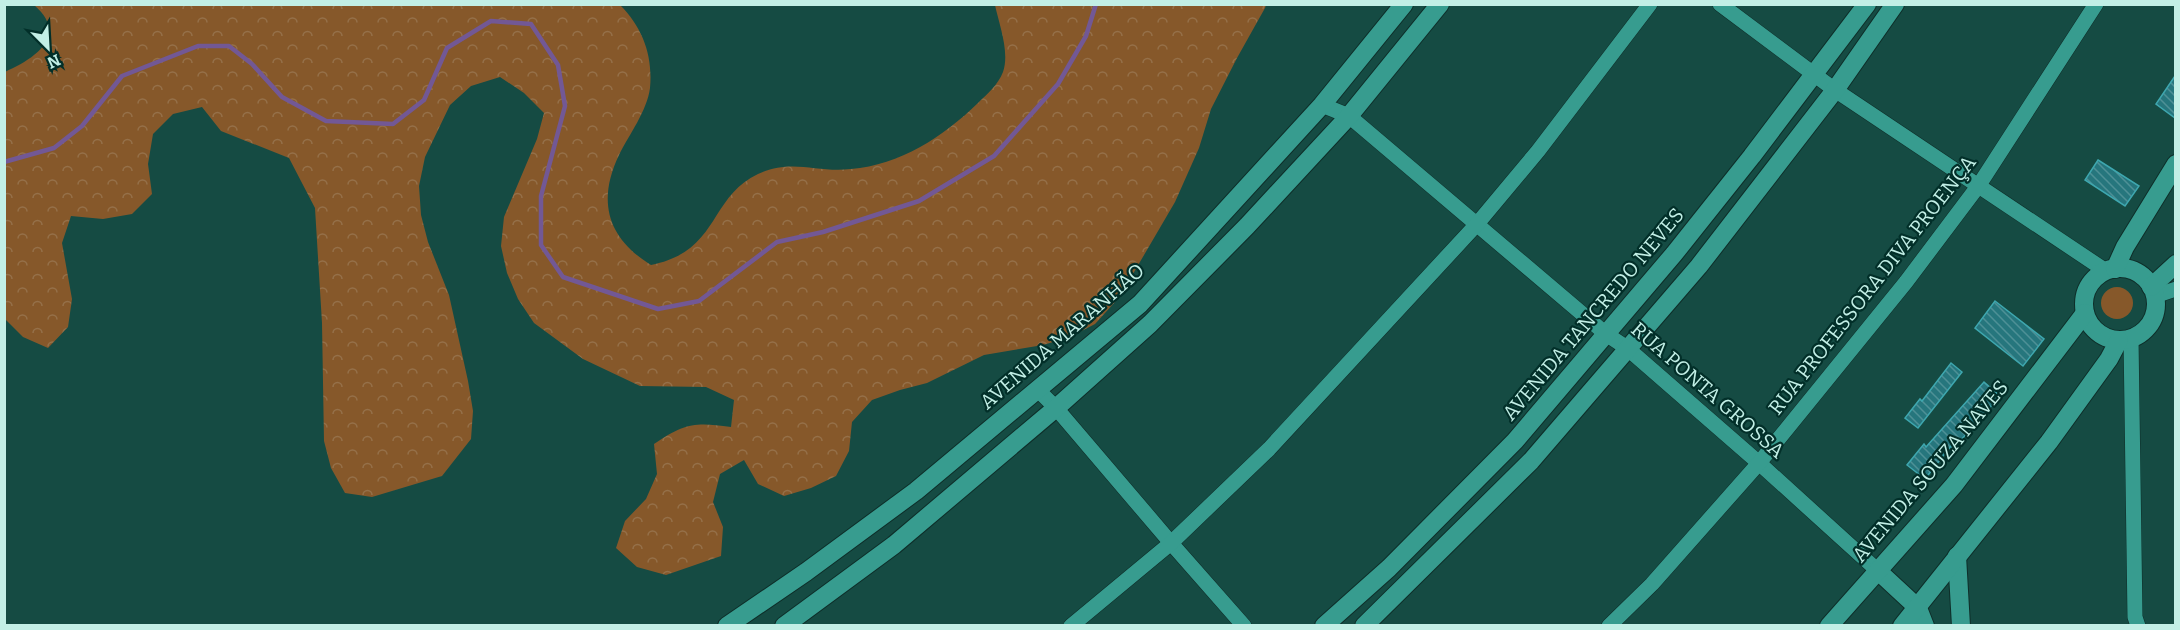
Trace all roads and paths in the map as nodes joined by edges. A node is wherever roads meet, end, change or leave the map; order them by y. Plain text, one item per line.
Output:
1 (1404, 4) edge
2 (1440, 4) edge
3 (1650, 4) edge
4 (1720, 4) edge
5 (1867, 4) edge
6 (1895, 4) edge
7 (2096, 4) edge
8 (1814, 74) junction
9 (1836, 90) junction
10 (1322, 105) junction
11 (1349, 116) junction
12 (2175, 164) edge
13 (1979, 185) junction
14 (1477, 224) junction
15 (2175, 264) edge
16 (2108, 269) junction
17 (2175, 289) edge
18 (2153, 292) junction
19 (2085, 314) junction
20 (1606, 334) junction
21 (2125, 339) junction
22 (1627, 348) junction
23 (1037, 389) junction
24 (1056, 408) junction
25 (1759, 463) junction
26 (1171, 543) junction
27 (1957, 556) junction
28 (1877, 570) junction
29 (1918, 608) junction
30 (2136, 621) edge
31 (727, 626) edge
32 (784, 626) edge
33 (1071, 626) edge
34 (1244, 626) edge
35 (1324, 626) edge
36 (1364, 626) edge
37 (1609, 626) edge
38 (1829, 626) edge
39 (1902, 626) edge
40 (1926, 626) edge
41 (1961, 626) edge

1 - 10 street, AVENIDA MARANHÃO
2 - 11 street
3 - 14 street
4 - 8 street
5 - 8 street, AVENIDA TANCREDO NEVES
6 - 9 street
7 - 13 street, RUA PROFESSORA DIVA PROENÇA
8 - 9 street
8 - 20 street, AVENIDA TANCREDO NEVES
9 - 13 street
9 - 22 street
10 - 11 street, RUA PONTA GROSSA
10 - 23 street, AVENIDA MARANHÃO
11 - 14 street, RUA PONTA GROSSA
11 - 24 street
12 - 16 street
13 - 16 street
13 - 25 street, RUA PROFESSORA DIVA PROENÇA
14 - 20 street, RUA PONTA GROSSA
14 - 26 street
15 - 18 street
16 - 18 street
16 - 19 street
17 - 18 street
18 - 21 street
19 - 21 street
19 - 28 street, AVENIDA SOUZA NAVES
20 - 22 street, RUA PONTA GROSSA
20 - 35 street, AVENIDA TANCREDO NEVES
21 - 27 street
21 - 30 street
22 - 25 street, RUA PONTA GROSSA
22 - 36 street
23 - 24 street
23 - 31 street, AVENIDA MARANHÃO
24 - 26 street
24 - 32 street
25 - 28 street, RUA PONTA GROSSA
25 - 37 street, RUA PROFESSORA DIVA PROENÇA
26 - 33 street
26 - 34 street
27 - 29 street
27 - 41 street
28 - 29 street, RUA PONTA GROSSA
28 - 38 street, AVENIDA SOUZA NAVES
29 - 39 street
29 - 40 street

